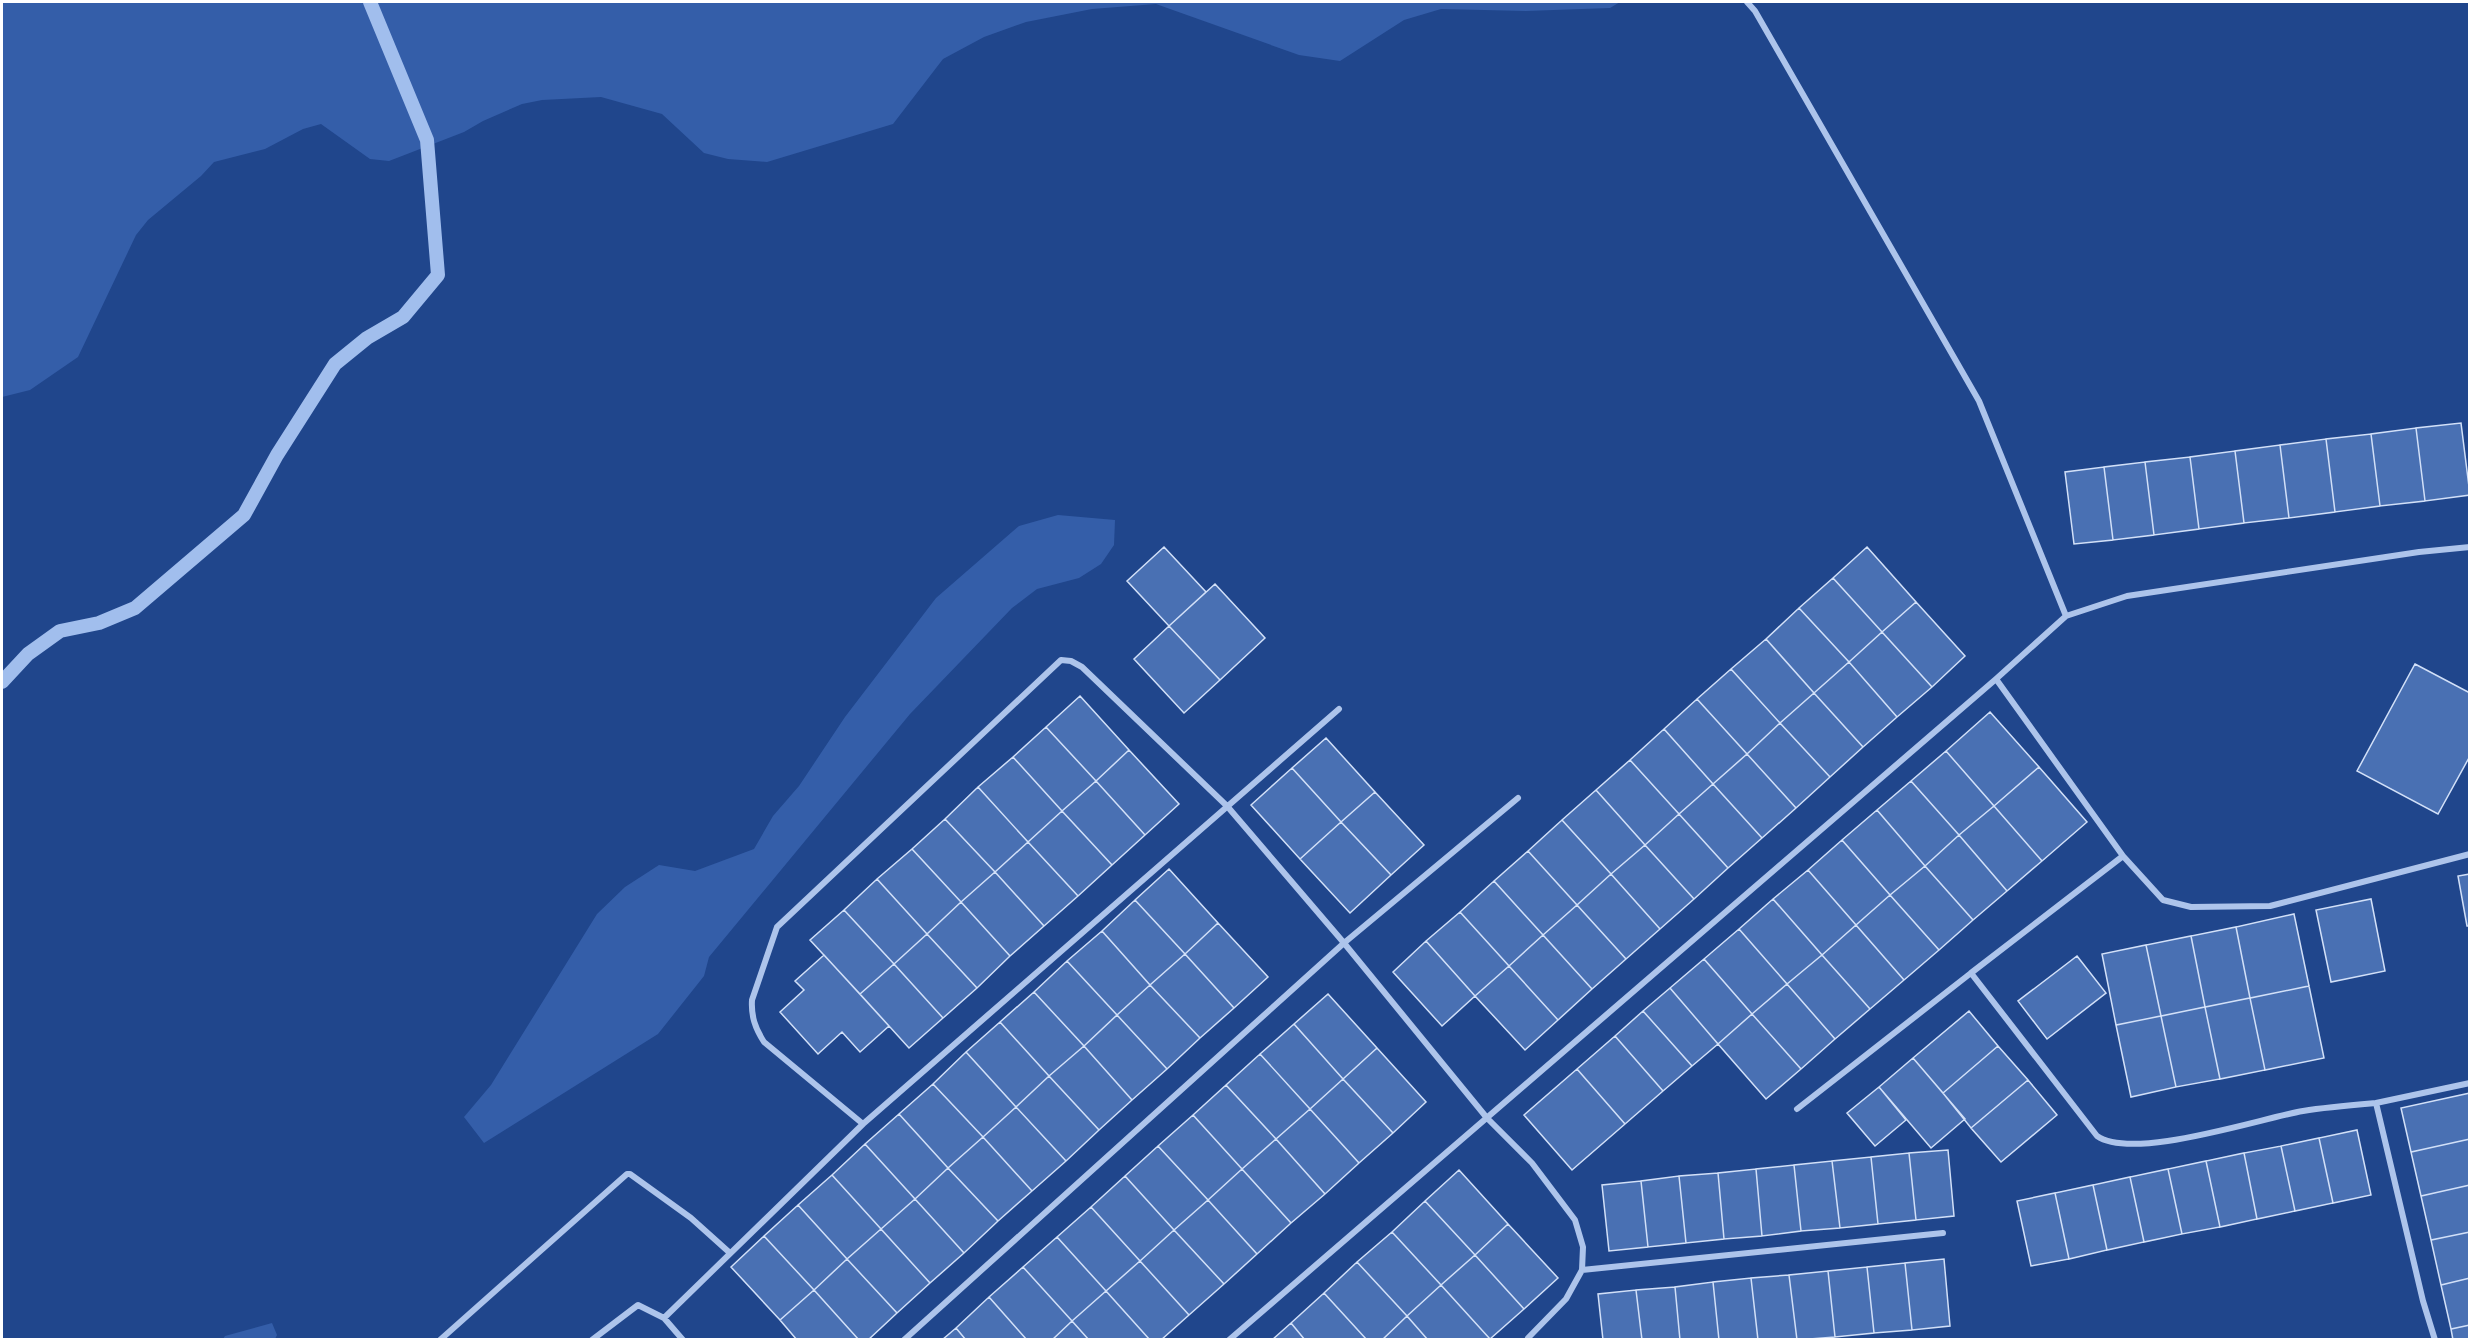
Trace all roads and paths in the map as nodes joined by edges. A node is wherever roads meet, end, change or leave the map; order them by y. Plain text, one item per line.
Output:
1 (1747, 2) edge
2 (2469, 547) edge
3 (2066, 616) junction
4 (1996, 679) junction
5 (1339, 709) dead end
6 (1518, 798) dead end
7 (1227, 806) junction
8 (2469, 854) edge
9 (2123, 856) junction
10 (1344, 943) junction
11 (1971, 973) junction
12 (2469, 1083) edge
13 (2376, 1102) junction
14 (1797, 1109) dead end
15 (1487, 1118) junction
16 (863, 1124) junction
17 (1943, 1233) dead end
18 (730, 1253) junction
19 (1582, 1270) junction
20 (664, 1318) junction
21 (1528, 1339) edge
22 (440, 1340) edge
23 (592, 1340) edge
24 (683, 1340) edge
25 (904, 1340) edge
26 (1229, 1340) edge
27 (2435, 1340) edge

1 - 3 street
2 - 3 street
3 - 4 street
4 - 9 street
4 - 15 street
5 - 7 street
6 - 10 street
7 - 10 street
7 - 16 street
7 - 16 street
8 - 9 street
9 - 11 street
10 - 15 street
10 - 25 street
11 - 13 street
11 - 14 street
12 - 13 street
13 - 27 street
15 - 19 street
15 - 26 street
16 - 18 street
17 - 19 street
18 - 20 street
18 - 22 street
19 - 21 street
20 - 23 street
20 - 24 street

